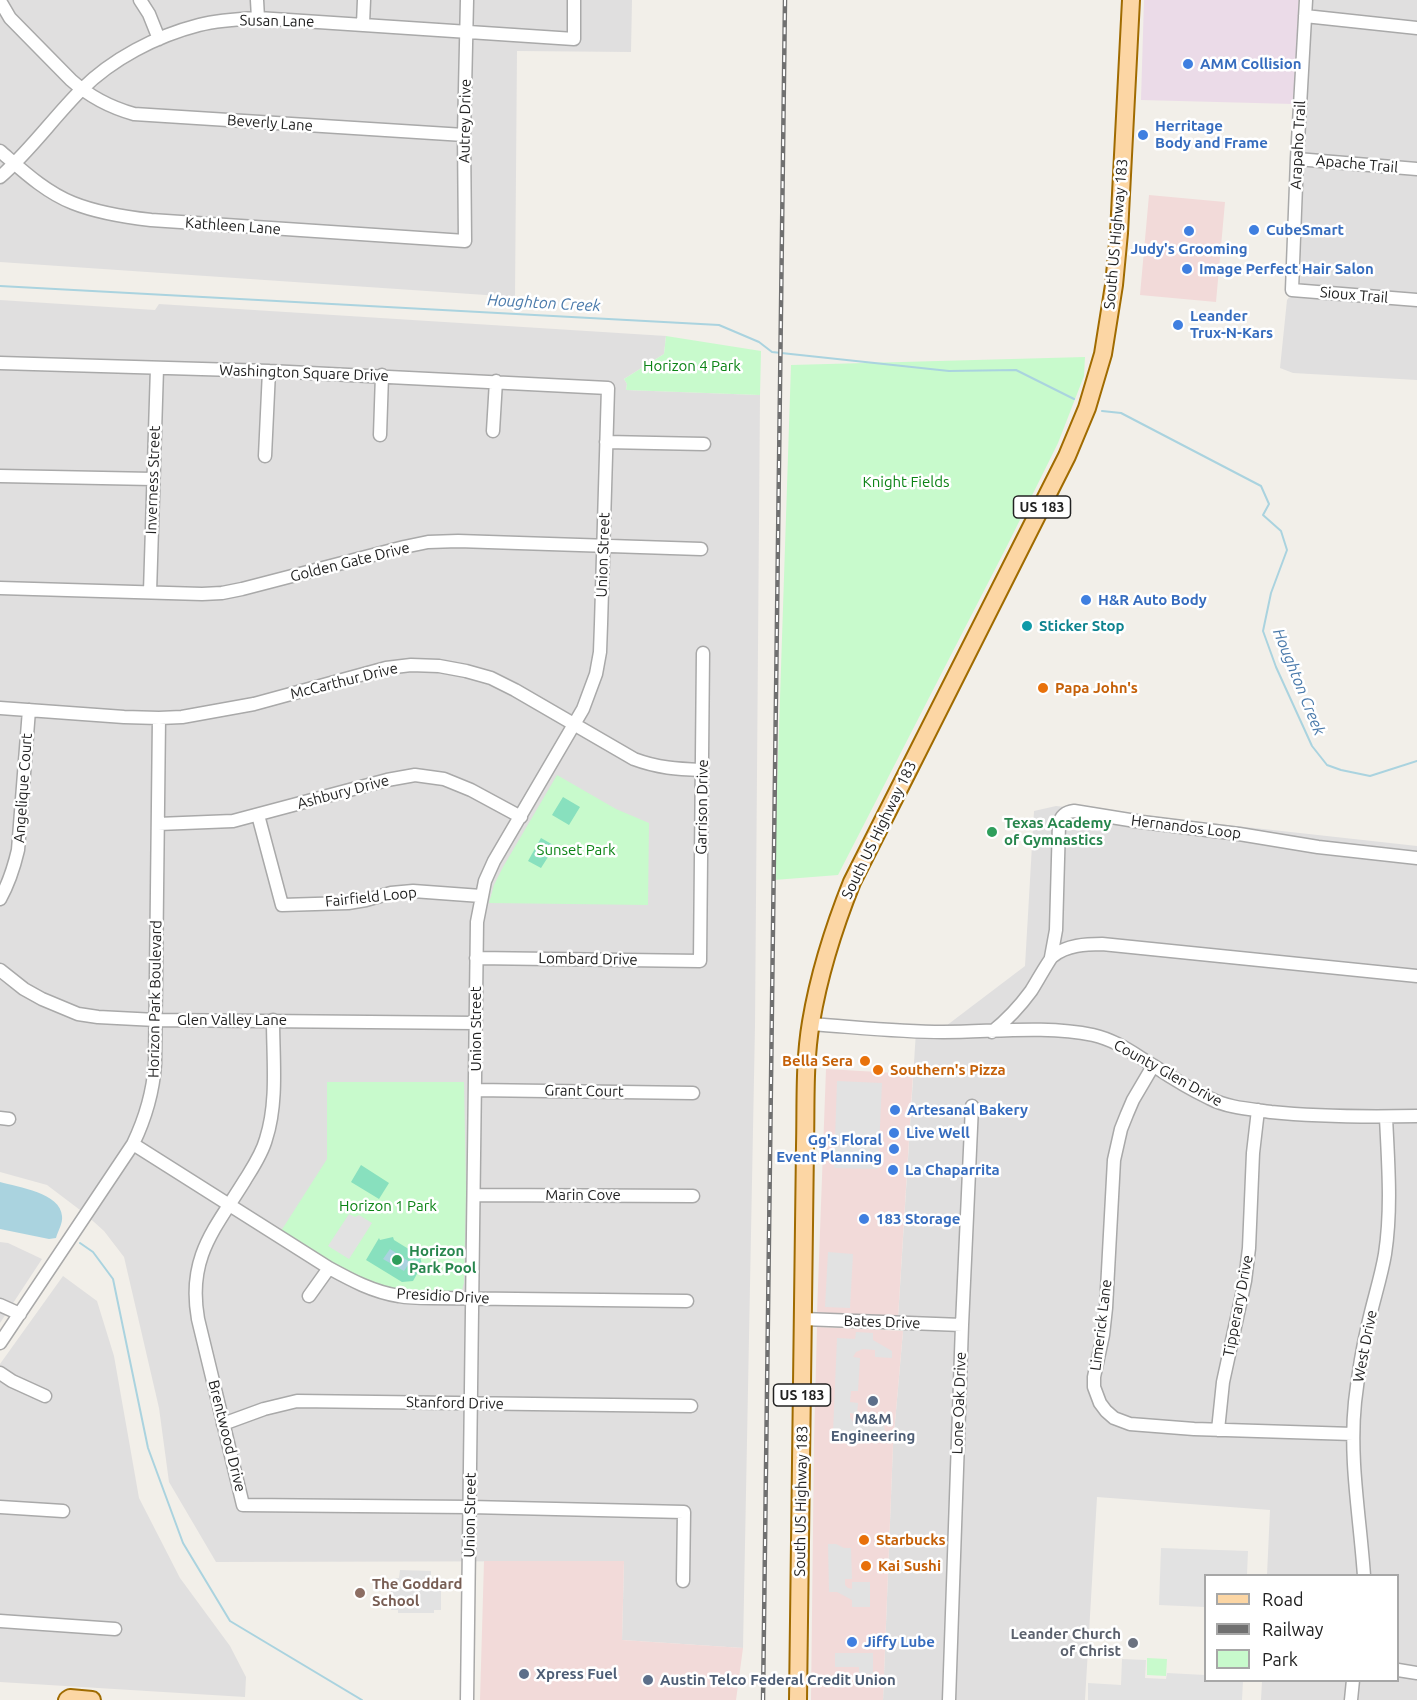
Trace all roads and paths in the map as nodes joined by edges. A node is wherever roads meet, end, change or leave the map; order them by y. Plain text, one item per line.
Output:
1 (140, 0) edge
2 (257, 0) edge
3 (364, 0) edge
4 (467, 0) edge
5 (574, 0) edge
6 (1131, 0) edge
7 (1306, 0) edge
8 (0, 1) edge
9 (1305, 16) junction
10 (258, 18) junction
11 (363, 24) junction
12 (1417, 28) edge
13 (466, 31) junction
14 (159, 39) junction
15 (81, 90) junction
16 (464, 135) junction
17 (0, 151) edge
18 (1297, 159) junction
19 (15, 164) junction
20 (1417, 170) edge
21 (0, 177) edge
22 (465, 241) joint
23 (1292, 290) joint
24 (1417, 300) edge
25 (0, 363) edge
26 (157, 368) junction
27 (269, 370) junction
28 (382, 375) junction
29 (496, 381) junction
30 (609, 388) joint
31 (493, 431) dead end
32 (380, 435) dead end
33 (606, 442) junction
34 (704, 444) dead end
35 (265, 456) dead end
36 (0, 476) edge
37 (153, 479) junction
38 (604, 546) junction
39 (701, 549) dead end
40 (0, 588) edge
41 (150, 592) junction
42 (703, 654) dead end
43 (0, 708) edge
44 (29, 710) junction
45 (159, 718) junction
46 (574, 725) junction
47 (702, 770) junction
48 (258, 815) junction
49 (521, 817) junction
50 (158, 824) junction
51 (1417, 858) edge
52 (481, 896) junction
53 (0, 898) edge
54 (1051, 957) junction
55 (476, 958) junction
56 (700, 961) joint
57 (0, 970) edge
58 (1417, 976) edge
59 (156, 1020) junction
60 (273, 1020) junction
61 (476, 1023) junction
62 (811, 1024) junction
63 (992, 1032) junction
64 (1153, 1066) junction
65 (475, 1090) junction
66 (693, 1093) dead end
67 (972, 1106) dead end
68 (1258, 1110) junction
69 (1417, 1116) edge
70 (1386, 1117) junction
71 (133, 1144) junction
72 (474, 1195) junction
73 (693, 1196) dead end
74 (230, 1205) junction
75 (329, 1268) junction
76 (309, 1296) dead end
77 (473, 1299) junction
78 (687, 1301) dead end
79 (0, 1305) edge
80 (20, 1314) junction
81 (803, 1320) junction
82 (962, 1325) junction
83 (0, 1343) edge
84 (0, 1373) edge
85 (45, 1396) dead end
86 (471, 1404) junction
87 (691, 1406) dead end
88 (223, 1424) junction
89 (1218, 1430) junction
90 (1353, 1434) junction
91 (0, 1507) edge
92 (470, 1507) junction
93 (63, 1511) dead end
94 (1364, 1574) edge
95 (683, 1581) dead end
96 (0, 1622) edge
97 (115, 1629) dead end
98 (1399, 1670) edge
99 (1417, 1673) edge
100 (1353, 1682) edge
101 (67, 1700) edge
102 (92, 1700) edge
103 (467, 1700) edge
104 (798, 1700) edge
105 (949, 1700) edge
106 (1351, 1700) edge

1 - 14 street
2 - 10 street
3 - 11 street
4 - 13 street, Autrey Drive
5 - 13 street, Susan Lane
6 - 62 main road, South US Highway 183 / US 183
7 - 9 street, Arapaho Trail
8 - 15 street, Beverly Lane
9 - 12 street
9 - 18 street, Arapaho Trail
10 - 11 street, Susan Lane
10 - 14 street, Susan Lane
11 - 13 street, Susan Lane
13 - 16 street, Autrey Drive
14 - 15 street, Susan Lane
15 - 16 street, Beverly Lane
15 - 19 street, Susan Lane
16 - 22 street, Autrey Drive
17 - 19 street, Kathleen Lane
18 - 20 street, Apache Trail
18 - 23 street, Arapaho Trail
19 - 21 street, Susan Lane
19 - 22 street, Kathleen Lane
23 - 24 street, Sioux Trail
25 - 26 street, Washington Square Drive
26 - 27 street, Washington Square Drive
26 - 37 street, Inverness Street
27 - 28 street, Washington Square Drive
27 - 35 street
28 - 29 street, Washington Square Drive
28 - 32 street
29 - 30 street, Washington Square Drive
29 - 31 street
30 - 33 street, Union Street
33 - 34 street
33 - 38 street, Union Street
36 - 37 street
37 - 41 street, Inverness Street
38 - 39 street, Golden Gate Drive
38 - 41 street, Golden Gate Drive
38 - 46 street, Union Street
40 - 41 street, Golden Gate Drive
42 - 47 street, Garrison Drive
43 - 44 street, McCarthur Drive
44 - 45 street, McCarthur Drive
44 - 53 street, Angelique Court
45 - 46 street, McCarthur Drive
45 - 50 street, Horizon Park Boulevard
46 - 47 street, McCarthur Drive
46 - 49 street, Union Street
47 - 56 street, Garrison Drive
48 - 49 street, Ashbury Drive
48 - 50 street, Ashbury Drive
48 - 52 street, Fairfield Loop
49 - 52 street, Union Street
50 - 59 street, Horizon Park Boulevard
51 - 54 street, Hernandos Loop
52 - 55 street, Union Street
54 - 58 street
54 - 63 street, Hernandos Loop
55 - 56 street, Lombard Drive
55 - 61 street, Union Street
57 - 59 street, Glen Valley Lane
59 - 60 street, Glen Valley Lane
59 - 71 street, Horizon Park Boulevard
60 - 61 street, Glen Valley Lane
60 - 74 street, Brentwood Drive
61 - 65 street, Union Street
62 - 63 street, County Glen Drive
62 - 81 main road, South US Highway 183 / US 183
63 - 64 street, County Glen Drive
64 - 68 street, County Glen Drive
64 - 89 street, Limerick Lane
65 - 66 street, Grant Court
65 - 72 street, Union Street
67 - 82 street, Lone Oak Drive
68 - 70 street, County Glen Drive
68 - 89 street, Tipperary Drive
69 - 70 street, County Glen Drive
70 - 90 street, West Drive
71 - 74 street, Presidio Drive
71 - 80 street, Horizon Park Boulevard
72 - 73 street, Marin Cove
72 - 77 street, Union Street
74 - 75 street, Presidio Drive
74 - 88 street, Brentwood Drive
75 - 76 street
75 - 77 street, Presidio Drive
77 - 78 street, Presidio Drive
77 - 86 street, Union Street
79 - 80 street
80 - 83 street, Horizon Park Boulevard
81 - 82 street, Bates Drive
81 - 104 main road, South US Highway 183 / US 183
82 - 105 street, Lone Oak Drive
84 - 85 street
86 - 87 street, Stanford Drive
86 - 88 street, Stanford Drive
86 - 92 street, Union Street
88 - 92 street, Brentwood Drive
89 - 90 street, Limerick Lane
90 - 94 street, West Drive
91 - 93 street
92 - 95 street, Brentwood Drive
92 - 103 street, Union Street
96 - 97 street
98 - 99 street
100 - 106 street
101 - 102 main road

